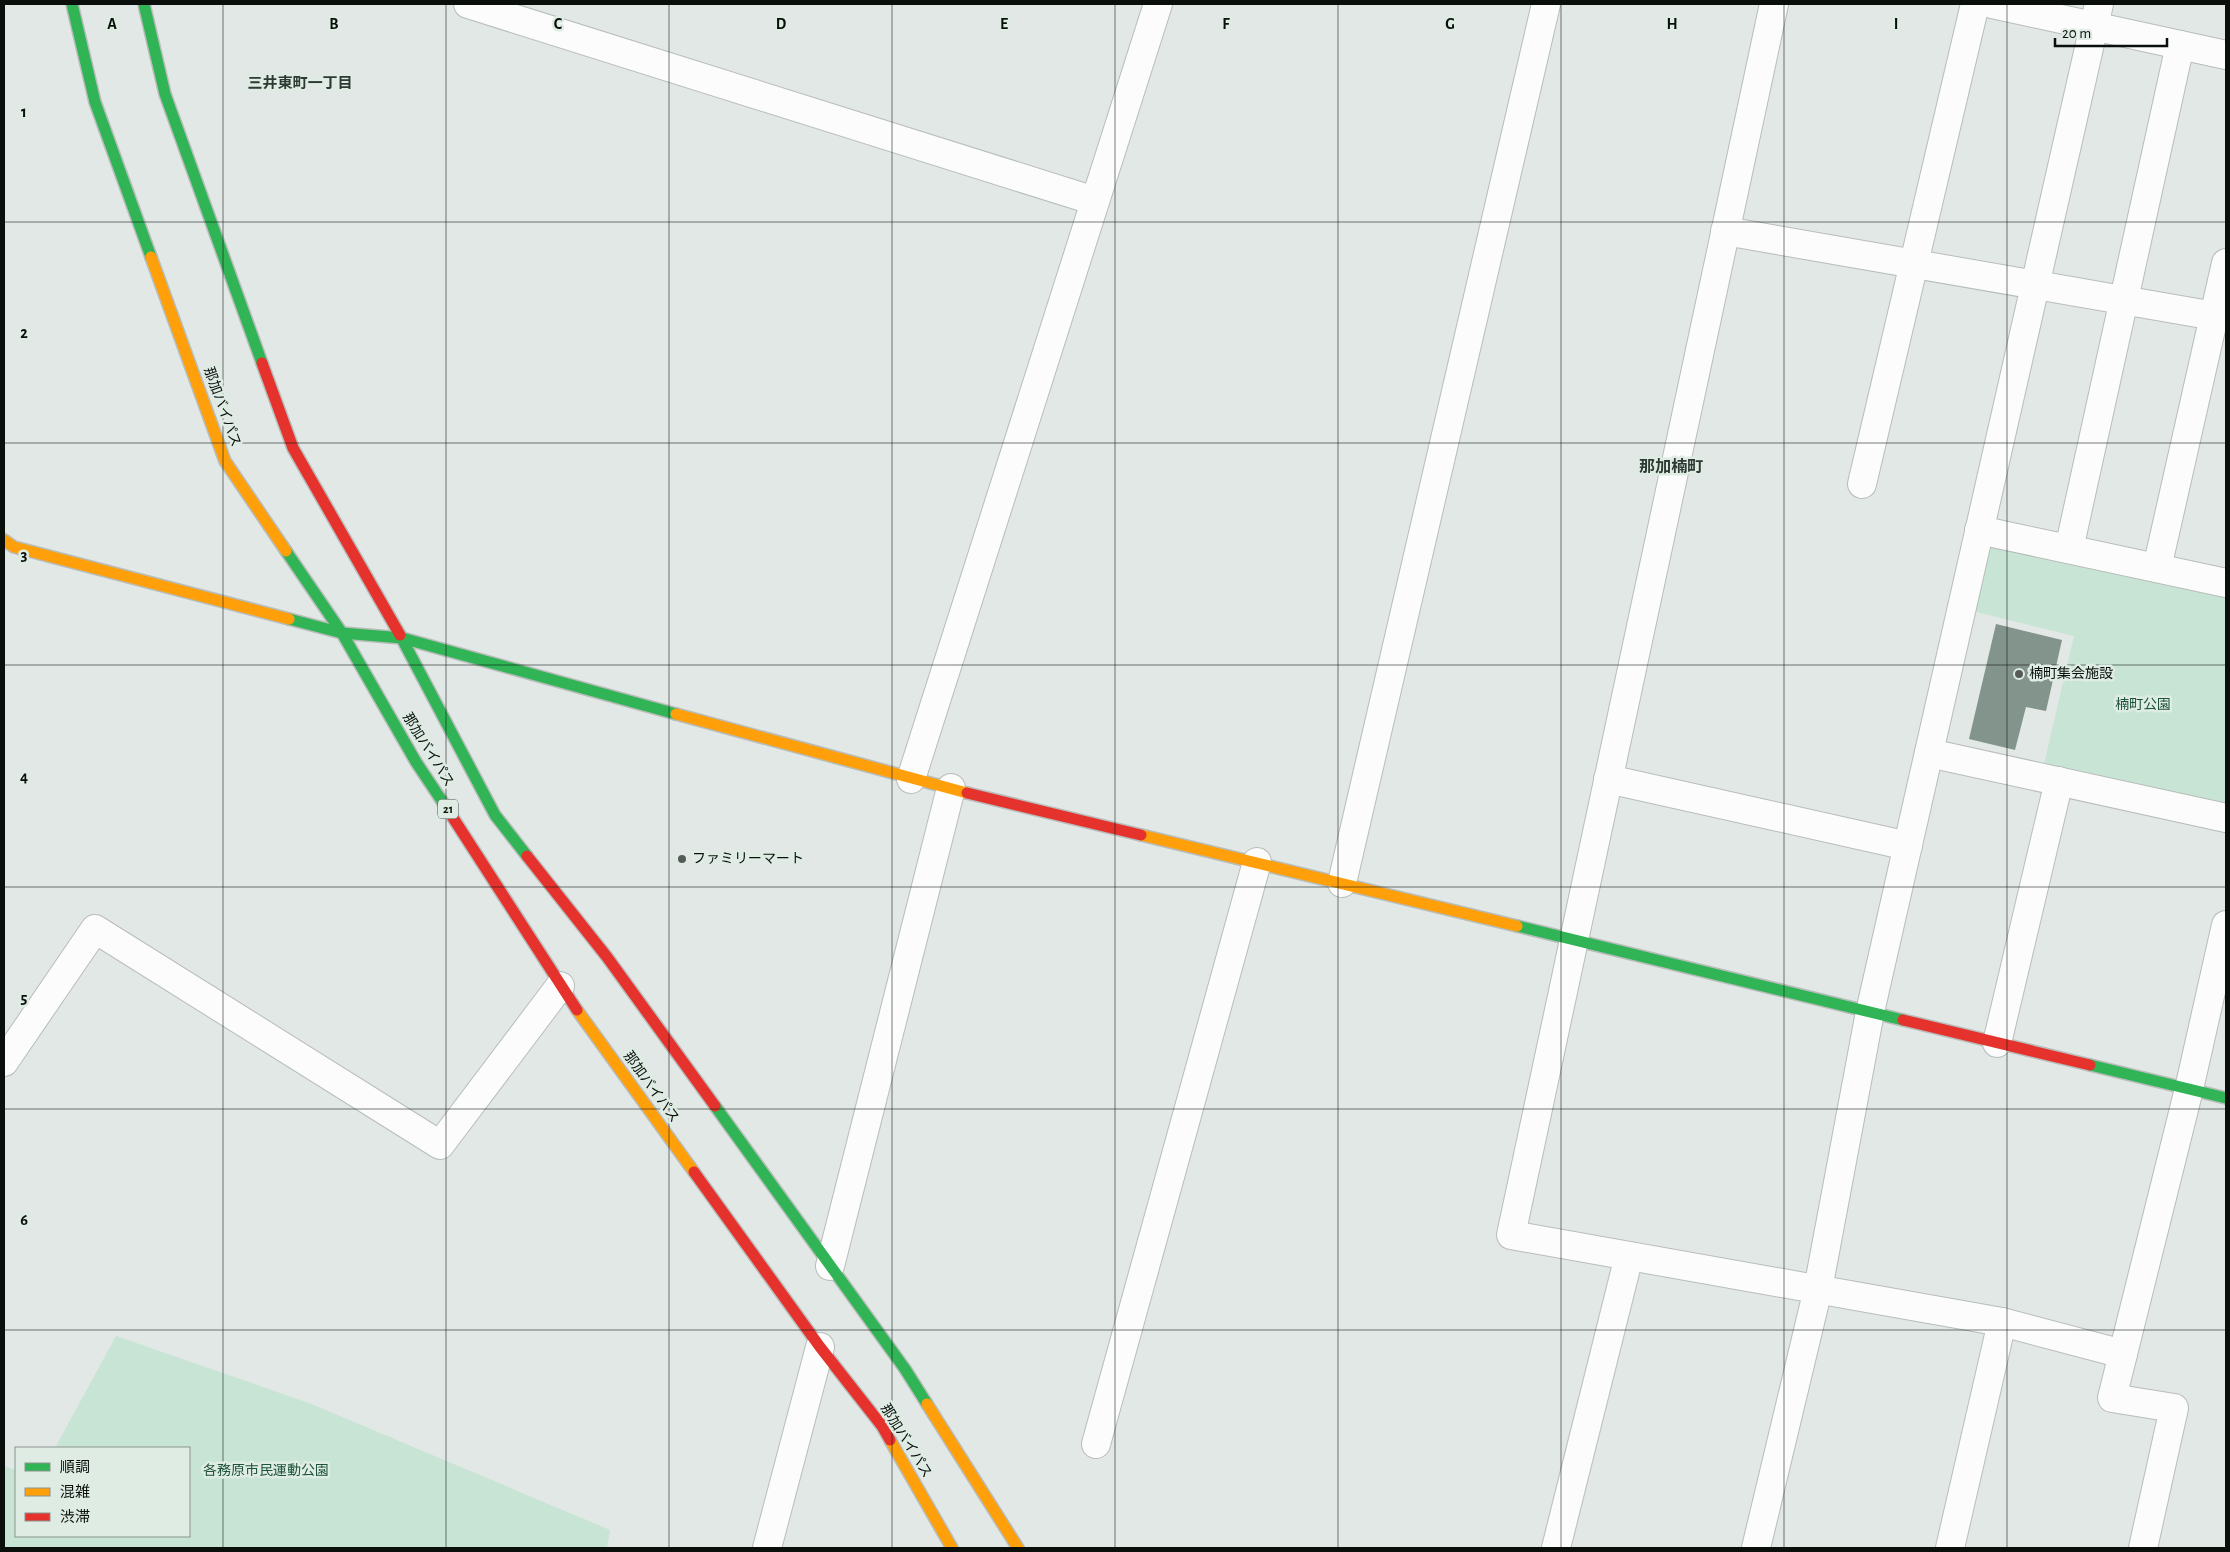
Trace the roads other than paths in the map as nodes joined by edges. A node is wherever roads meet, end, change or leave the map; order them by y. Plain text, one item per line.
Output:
1 (72, 4) edge
2 (144, 4) edge
3 (468, 4) edge
4 (1158, 4) edge
5 (1546, 4) edge
6 (1774, 4) edge
7 (1975, 4) edge
8 (1992, 4) edge
9 (2096, 15) edge
10 (2180, 46) junction
11 (2226, 55) edge
12 (1095, 200) junction
13 (1725, 231) junction
14 (1914, 263) junction
15 (2226, 263) edge
16 (2036, 285) junction
17 (2125, 300) junction
18 (2220, 317) edge
19 (1862, 484) dead end
20 (1979, 530) junction
21 (4, 540) edge
22 (2069, 550) junction
23 (2157, 568) junction
24 (2226, 584) edge
25 (342, 633) junction
26 (402, 638) junction
27 (1929, 753) junction
28 (911, 779) junction
29 (1608, 779) junction
30 (2059, 781) junction
31 (950, 788) junction
32 (2226, 818) edge
33 (1908, 846) junction
34 (1257, 862) junction
35 (1342, 883) junction
36 (2226, 925) edge
37 (1574, 940) junction
38 (560, 986) junction
39 (1870, 1012) junction
40 (1997, 1043) junction
41 (4, 1062) edge
42 (2189, 1089) junction
43 (2226, 1098) edge
44 (1629, 1256) junction
45 (830, 1266) junction
46 (1818, 1289) junction
47 (2002, 1322) junction
48 (820, 1347) junction
49 (2123, 1354) junction
50 (1096, 1444) dead end
51 (767, 1548) edge
52 (952, 1548) edge
53 (1018, 1548) edge
54 (1556, 1548) edge
55 (1756, 1548) edge
56 (1950, 1548) edge
57 (2142, 1548) edge

1 - 25 main road, 那加バイパス / 21
2 - 26 main road, 那加バイパス
3 - 12 street
4 - 12 street
5 - 35 street
6 - 13 street
7 - 14 street
8 - 9 street
9 - 10 street
9 - 16 street
10 - 11 street
10 - 17 street
12 - 28 street
13 - 14 street
13 - 29 street
14 - 16 street
14 - 19 street
15 - 18 street
16 - 17 street
16 - 20 street
17 - 18 street
17 - 22 street
18 - 23 street
20 - 22 street
20 - 27 street
21 - 25 main road
22 - 23 street
23 - 24 street
25 - 26 main road
25 - 38 main road, 那加バイパス / 21
26 - 28 main road
26 - 45 main road, 那加バイパス
27 - 30 street
27 - 33 street
28 - 31 main road
29 - 33 street
29 - 37 street
30 - 32 street
30 - 40 street
31 - 34 main road
31 - 45 street
33 - 39 street
34 - 35 main road
34 - 50 street
35 - 37 main road
36 - 42 street
37 - 39 main road
37 - 44 street
38 - 41 street
38 - 48 main road, 那加バイパス / 21
39 - 40 main road
39 - 46 street
40 - 42 main road
42 - 43 main road
42 - 49 street
44 - 46 street
44 - 54 street
45 - 53 main road, 那加バイパス
46 - 47 street
46 - 55 street
47 - 49 street
47 - 56 street
48 - 51 street
48 - 52 main road, 那加バイパス / 21
49 - 57 street

